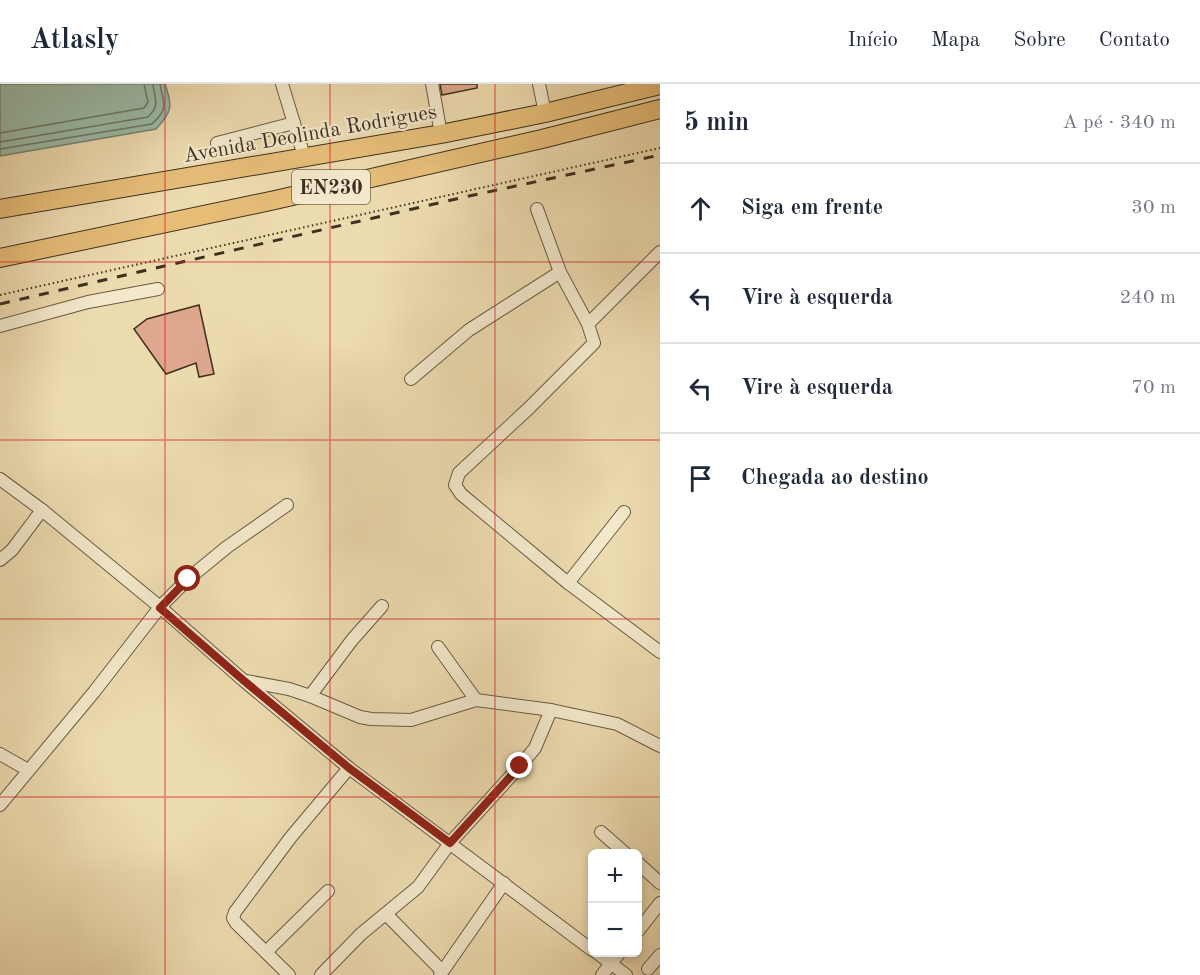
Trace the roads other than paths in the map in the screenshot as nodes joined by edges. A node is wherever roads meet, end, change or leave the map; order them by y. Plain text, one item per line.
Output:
1 (282, 84) edge
2 (432, 84) edge
3 (539, 84) edge
4 (660, 85) edge
5 (660, 109) edge
6 (545, 113) junction
7 (294, 123) junction
8 (441, 134) junction
9 (217, 143) dead end
10 (304, 156) junction
11 (0, 208) edge
12 (537, 209) dead end
13 (659, 254) edge
14 (0, 258) edge
15 (560, 272) junction
16 (158, 290) dead end
17 (588, 324) junction
18 (0, 326) edge
19 (411, 379) dead end
20 (0, 479) edge
21 (287, 505) dead end
22 (42, 510) junction
23 (624, 512) dead end
24 (0, 560) edge
25 (568, 583) junction
26 (382, 606) dead end
27 (160, 608) junction
28 (438, 647) dead end
29 (660, 652) edge
30 (243, 680) junction
31 (310, 696) junction
32 (477, 700) junction
33 (551, 710) junction
34 (660, 746) edge
35 (0, 754) edge
36 (349, 768) junction
37 (28, 770) junction
38 (0, 806) edge
39 (601, 832) dead end
40 (450, 843) junction
41 (620, 849) edge
42 (642, 867) edge
43 (504, 883) junction
44 (660, 883) edge
45 (328, 891) dead end
46 (660, 903) edge
47 (386, 914) junction
48 (642, 926) edge
49 (588, 947) edge
50 (266, 952) junction
51 (660, 955) edge
52 (602, 957) edge
53 (616, 957) edge
54 (611, 964) junction
55 (648, 969) dead end
56 (441, 973) edge
57 (289, 975) edge
58 (321, 975) edge
59 (602, 975) edge
60 (626, 975) edge

1 - 7 street
2 - 8 street
3 - 6 street
4 - 6 highway, Avenida Deolinda Rodrigues / EN230
5 - 14 highway, EN230
6 - 8 highway, Avenida Deolinda Rodrigues / EN230
7 - 9 street
7 - 10 street
8 - 10 highway, Avenida Deolinda Rodrigues / EN230
10 - 11 highway, Avenida Deolinda Rodrigues / EN230
12 - 15 street
13 - 17 street
15 - 17 street
15 - 19 street
16 - 18 street
17 - 25 street
20 - 22 street
21 - 27 street
22 - 24 street
22 - 27 street
23 - 25 street
25 - 29 street
26 - 31 street
27 - 30 street
27 - 37 street
28 - 32 street
30 - 31 street
30 - 36 street
31 - 32 street
32 - 33 street
33 - 34 street
33 - 40 street
35 - 37 street
36 - 40 street
36 - 50 street
37 - 38 street
39 - 41 street
40 - 43 street
40 - 47 street
42 - 44 street
43 - 49 street
43 - 56 street
45 - 50 street
46 - 48 street
47 - 56 street
47 - 58 street
50 - 57 street
51 - 55 street
52 - 54 street
53 - 54 street
54 - 59 street
54 - 60 street

